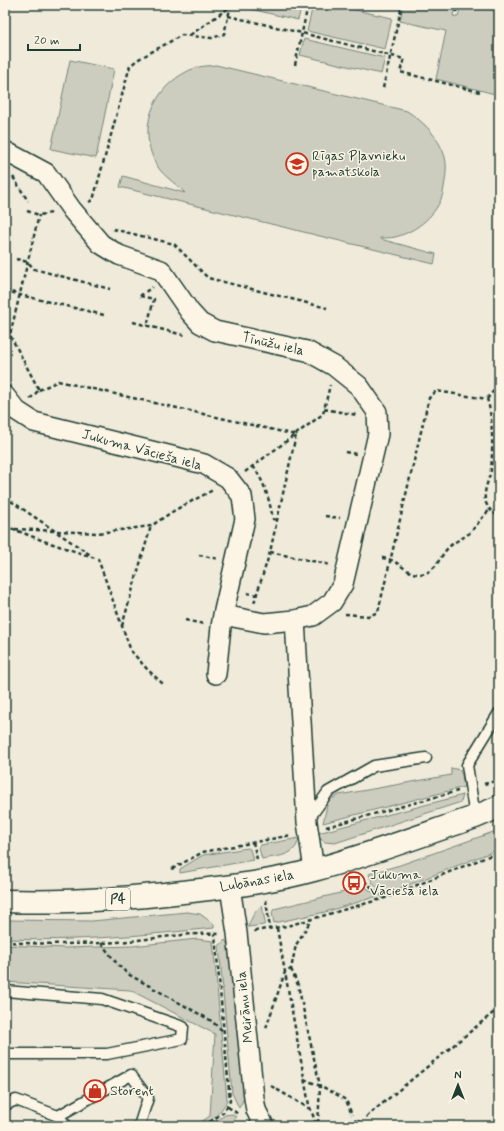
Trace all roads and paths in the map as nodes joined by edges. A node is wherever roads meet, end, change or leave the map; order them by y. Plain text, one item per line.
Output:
1 (308, 5) edge
2 (402, 5) edge
3 (458, 5) edge
4 (231, 6) edge
5 (456, 12) dead end
6 (228, 16) junction
7 (302, 33) junction
8 (190, 36) junction
9 (390, 56) junction
10 (295, 65) dead end
11 (383, 88) dead end
12 (480, 92) dead end
13 (5, 151) edge
14 (13, 175) dead end
15 (93, 200) junction
16 (28, 201) dead end
17 (93, 208) dead end
18 (72, 210) junction
19 (39, 215) dead end
20 (109, 228) dead end
21 (16, 259) dead end
22 (28, 262) junction
23 (110, 289) dead end
24 (5, 290) edge
25 (20, 295) junction
26 (140, 296) dead end
27 (327, 308) dead end
28 (104, 315) dead end
29 (134, 322) dead end
30 (147, 326) junction
31 (193, 338) dead end
32 (330, 384) dead end
33 (499, 384) edge
34 (39, 390) junction
35 (5, 396) edge
36 (487, 399) junction
37 (324, 409) junction
38 (17, 411) junction
39 (358, 415) dead end
40 (296, 435) junction
41 (253, 466) junction
42 (231, 482) junction
43 (5, 497) edge
44 (490, 510) junction
45 (499, 516) edge
46 (277, 520) junction
47 (5, 526) edge
48 (151, 526) junction
49 (15, 529) junction
50 (54, 530) junction
51 (270, 552) junction
52 (96, 558) junction
53 (382, 558) dead end
54 (391, 560) junction
55 (347, 569) junction
56 (253, 605) dead end
57 (342, 613) dead end
58 (223, 615) junction
59 (295, 620) junction
60 (122, 626) junction
61 (216, 674) dead end
62 (163, 684) dead end
63 (499, 713) edge
64 (426, 758) dead end
65 (499, 780) edge
66 (471, 788) junction
67 (499, 807) edge
68 (475, 817) junction
69 (308, 827) junction
70 (252, 842) junction
71 (499, 852) edge
72 (257, 859) dead end
73 (172, 869) dead end
74 (314, 870) junction
75 (364, 881) dead end
76 (230, 887) junction
77 (385, 898) junction
78 (266, 899) dead end
79 (5, 901) edge
80 (311, 919) junction
81 (277, 928) junction
82 (270, 929) junction
83 (249, 932) dead end
84 (215, 934) junction
85 (222, 935) dead end
86 (5, 942) edge
87 (101, 943) junction
88 (291, 970) junction
89 (285, 972) junction
90 (5, 991) edge
91 (499, 1008) edge
92 (266, 1029) dead end
93 (224, 1031) junction
94 (5, 1054) edge
95 (252, 1074) junction
96 (304, 1079) junction
97 (320, 1086) junction
98 (5, 1106) edge
99 (310, 1109) junction
100 (375, 1110) dead end
101 (58, 1116) junction
102 (261, 1125) edge
103 (66, 1126) edge
104 (139, 1126) edge
105 (204, 1126) edge
106 (317, 1126) edge
107 (356, 1126) edge

1 - 7 path
2 - 9 path
3 - 5 path
4 - 6 path
4 - 8 path
6 - 7 path
6 - 8 path
7 - 9 path
7 - 10 path
8 - 15 path
9 - 11 path
9 - 12 path
13 - 18 street, Tīnūžu iela
14 - 16 path
15 - 17 path
15 - 18 path
18 - 55 street, Tīnūžu iela
19 - 22 path
20 - 27 path
21 - 22 path
22 - 23 path
22 - 25 path
24 - 25 path
25 - 28 path
25 - 34 path
26 - 30 path
29 - 30 path
30 - 31 path
32 - 37 path
33 - 36 path
34 - 38 path
34 - 40 path
35 - 38 street, Jukuma Vācieša iela
36 - 44 path
36 - 54 path
37 - 39 path
37 - 40 path
38 - 42 street, Jukuma Vācieša iela
40 - 41 path
40 - 46 path
41 - 42 path
41 - 46 path
42 - 48 path
42 - 58 street, Jukuma Vācieša iela
43 - 50 path
44 - 45 path
44 - 54 path
46 - 51 path
47 - 49 path
48 - 50 path
48 - 60 path
49 - 50 path
49 - 52 path
50 - 52 path
51 - 55 path
51 - 56 path
52 - 60 path
53 - 54 path
54 - 57 path
55 - 59 street, Tīnūžu iela
58 - 59 street
58 - 61 street, Jukuma Vācieša iela
59 - 69 street
60 - 62 path
63 - 66 lane
64 - 69 lane
65 - 66 path
66 - 68 lane
66 - 69 path
67 - 68 main road, Lubānas iela / P4
68 - 74 main road, Lubānas iela / P4
69 - 70 path
69 - 74 street
70 - 72 path
70 - 73 path
71 - 77 path
74 - 76 main road, Lubānas iela / P4
75 - 77 path
76 - 79 main road, Lubānas iela / P4
76 - 95 street, Meirānu iela
77 - 80 path
78 - 82 path
80 - 81 path
80 - 88 path
81 - 82 path
81 - 89 path
82 - 83 path
84 - 85 path
84 - 87 path
84 - 93 path
86 - 87 path
87 - 93 path
88 - 89 path
88 - 97 path
89 - 92 path
89 - 96 path
90 - 94 lane
91 - 100 path
93 - 105 path
95 - 99 path
95 - 102 street, Meirānu iela
96 - 97 path
96 - 99 path
97 - 106 path
97 - 107 path
98 - 101 lane
99 - 106 path
101 - 103 lane
101 - 104 lane

